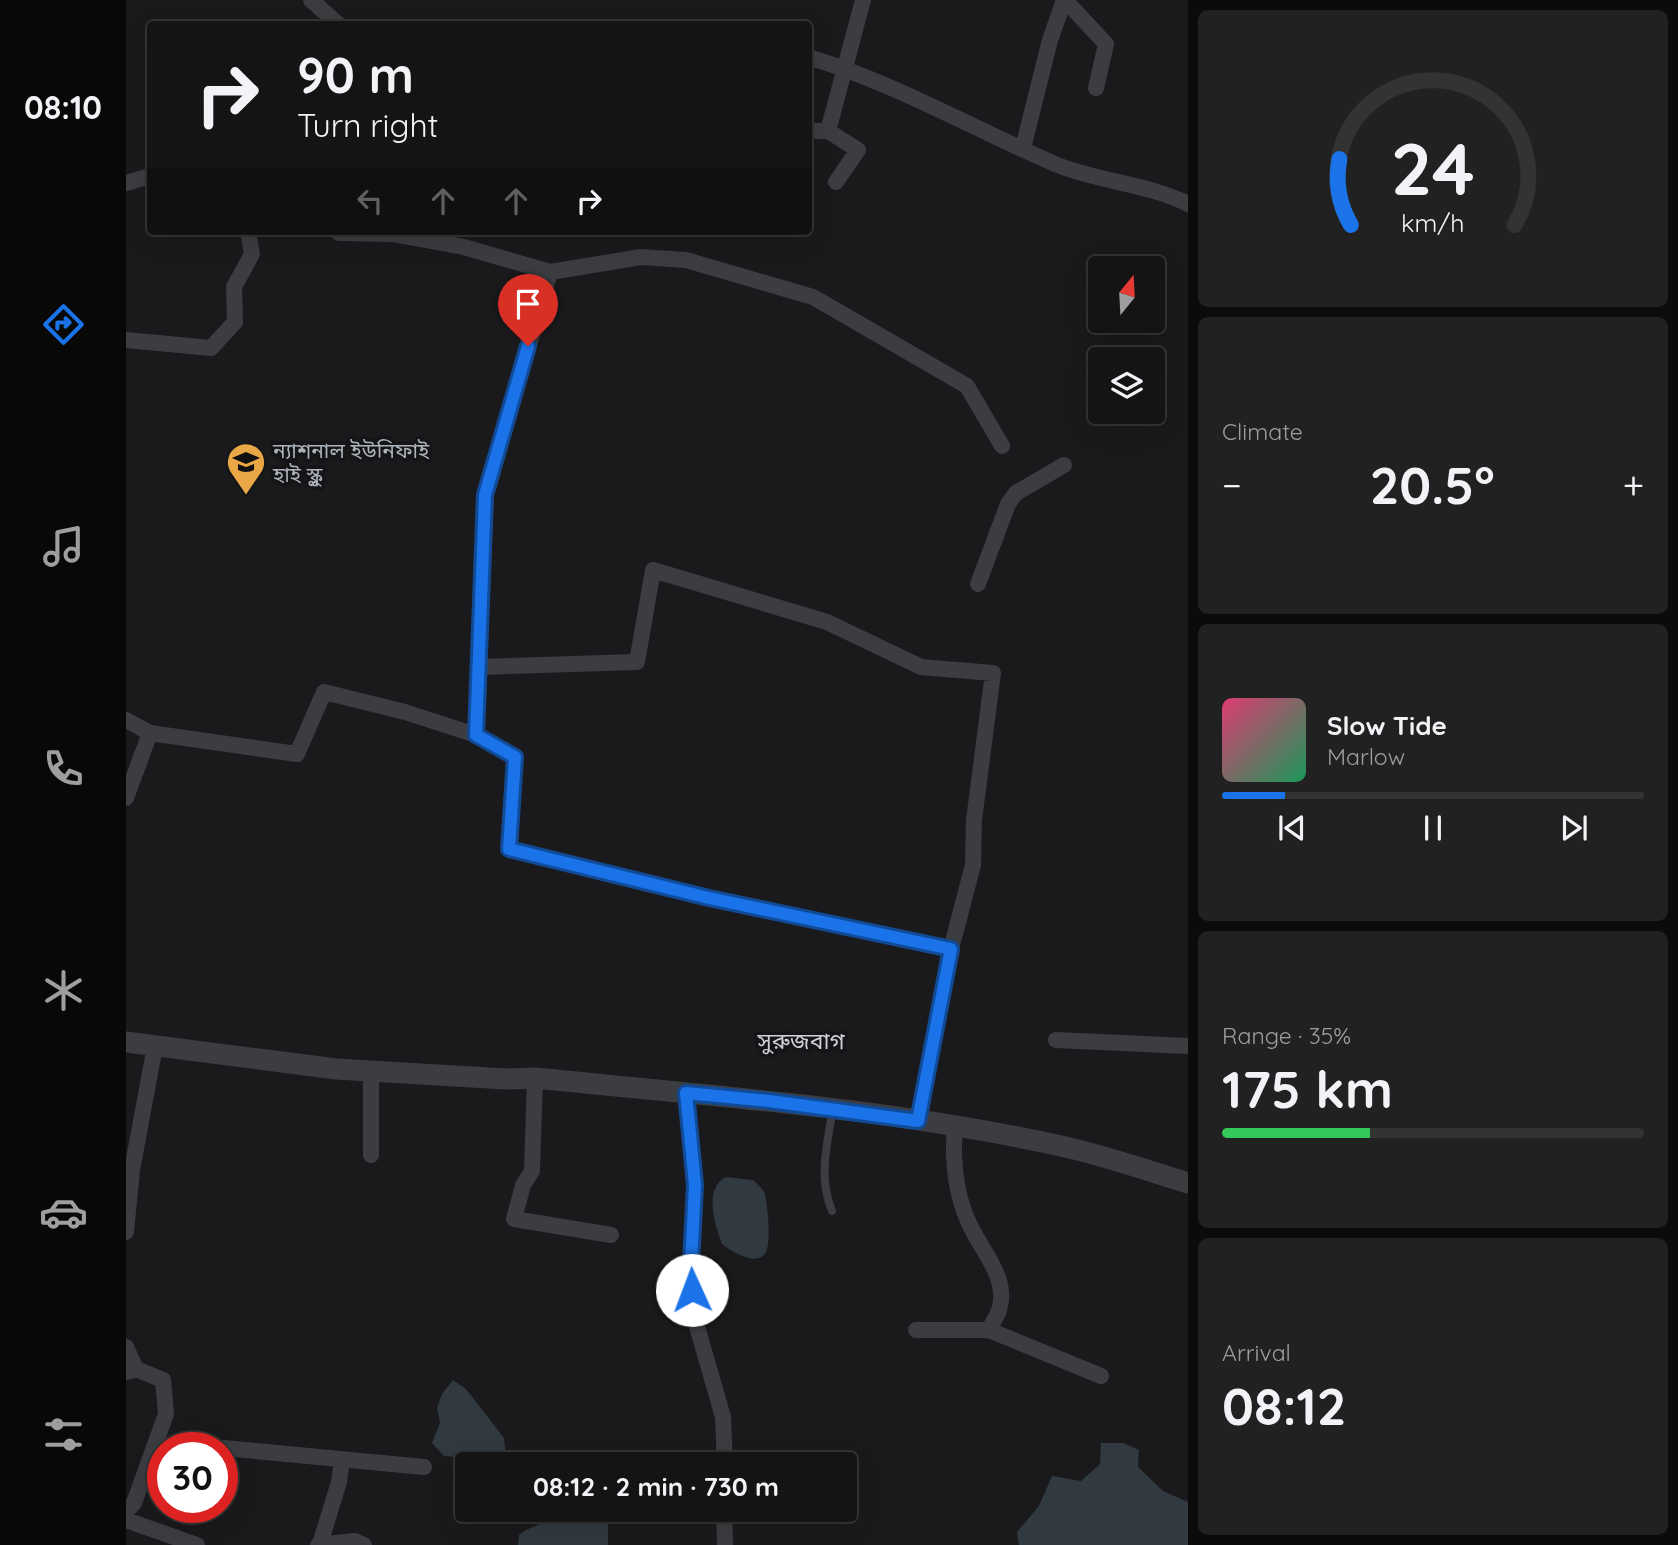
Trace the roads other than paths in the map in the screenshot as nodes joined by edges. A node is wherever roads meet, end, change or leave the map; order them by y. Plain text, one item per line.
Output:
1 (311, 0) edge
2 (863, 0) edge
3 (1065, 0) edge
4 (335, 21) edge
5 (812, 58) edge
6 (847, 69) junction
7 (1096, 88) dead end
8 (812, 131) edge
9 (828, 131) junction
10 (1023, 148) junction
11 (147, 177) edge
12 (836, 182) dead end
13 (126, 183) edge
14 (1188, 204) edge
15 (249, 235) edge
16 (398, 235) edge
17 (550, 272) junction
18 (126, 340) edge
19 (1002, 446) dead end
20 (1064, 465) dead end
21 (978, 584) dead end
22 (479, 667) junction
23 (126, 720) edge
24 (150, 733) junction
25 (476, 735) junction
26 (126, 798) edge
27 (951, 949) junction
28 (1056, 1040) dead end
29 (126, 1042) edge
30 (155, 1046) junction
31 (1188, 1046) edge
32 (371, 1071) junction
33 (535, 1078) junction
34 (686, 1093) junction
35 (833, 1109) junction
36 (918, 1121) junction
37 (955, 1126) junction
38 (371, 1155) dead end
39 (1188, 1183) edge
40 (832, 1211) dead end
41 (126, 1232) edge
42 (611, 1235) dead end
43 (989, 1329) junction
44 (916, 1330) dead end
45 (126, 1347) edge
46 (131, 1370) edge
47 (1101, 1376) dead end
48 (238, 1448) edge
49 (724, 1452) edge
50 (342, 1460) junction
51 (424, 1467) dead end
52 (126, 1512) edge
53 (126, 1520) edge
54 (724, 1522) edge
55 (197, 1545) edge
56 (319, 1545) edge
57 (364, 1545) edge
58 (725, 1545) edge

1 - 4 street
2 - 6 street
3 - 7 street
3 - 10 street
5 - 6 street
6 - 9 street
6 - 10 street
8 - 9 street
9 - 12 street
10 - 14 street
11 - 13 street
15 - 18 street
16 - 17 street
17 - 19 street
17 - 22 street
20 - 21 street
22 - 25 street
22 - 27 street
23 - 24 street
24 - 25 street
24 - 26 street
25 - 27 street
27 - 36 street
28 - 31 street
29 - 30 street
30 - 32 street
30 - 41 street
32 - 33 street
32 - 38 street
33 - 34 street
33 - 42 street
34 - 35 street
34 - 49 street
35 - 36 street
35 - 40 lane
36 - 37 street
37 - 39 street
37 - 43 street
43 - 44 street
43 - 47 street
45 - 46 street
46 - 52 street
48 - 50 street
50 - 51 street
50 - 56 street
53 - 55 street
54 - 58 street
56 - 57 street

